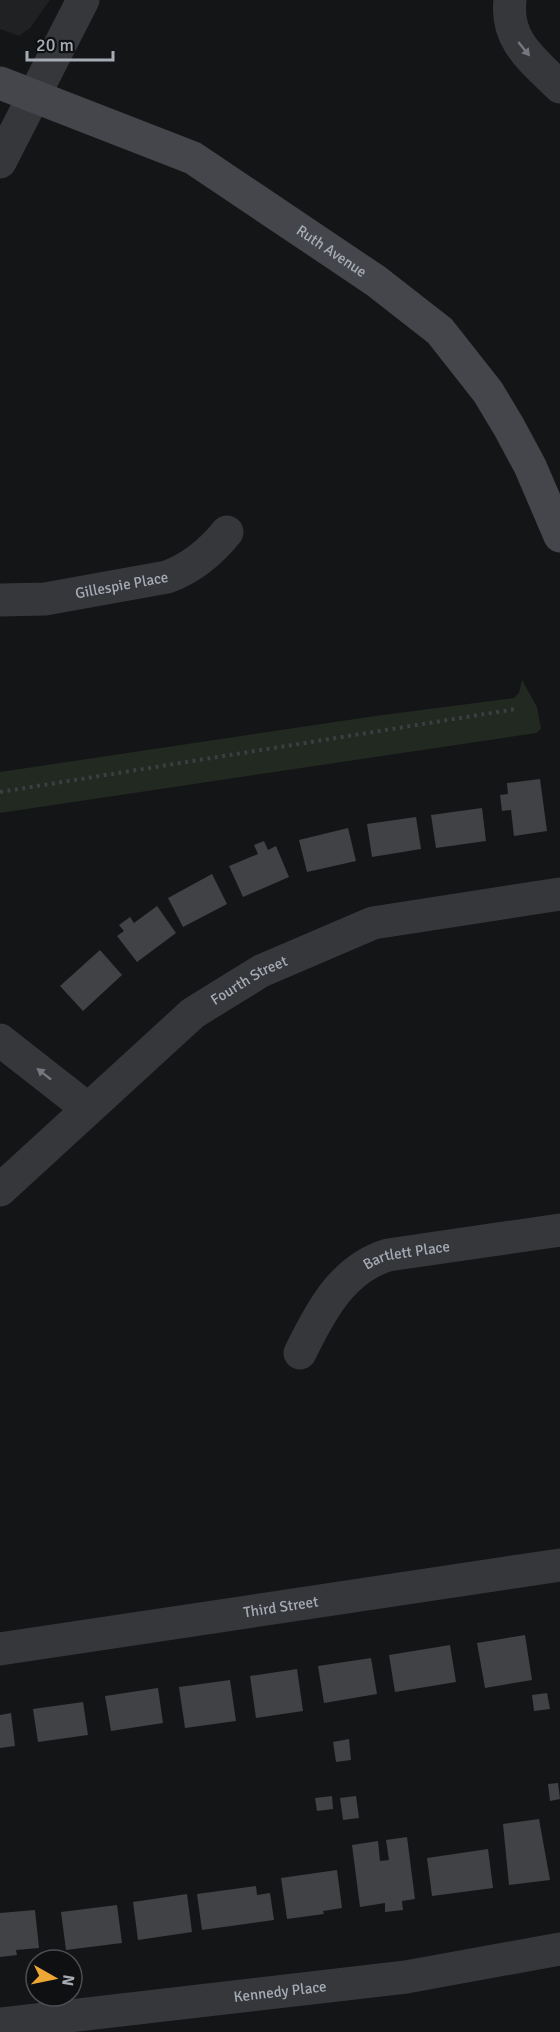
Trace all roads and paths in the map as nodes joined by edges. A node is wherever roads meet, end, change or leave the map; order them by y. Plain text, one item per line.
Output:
1 (83, 0) edge
2 (510, 0) edge
3 (0, 83) edge
4 (560, 87) edge
5 (34, 96) junction
6 (0, 162) edge
7 (227, 532) dead end
8 (560, 536) edge
9 (0, 600) edge
10 (516, 709) dead end
11 (0, 792) edge
12 (560, 894) edge
13 (0, 1040) edge
14 (88, 1109) junction
15 (0, 1190) edge
16 (560, 1230) edge
17 (300, 1353) dead end
18 (560, 1564) edge
19 (0, 1649) edge
20 (560, 1949) edge
21 (0, 2024) edge
22 (56, 2024) edge

1 - 5 street
2 -> 4 street
3 - 5 main road, Ruth Avenue
5 - 6 street
5 - 8 main road, Ruth Avenue
7 - 9 street, Gillespie Place
10 - 11 path
12 - 14 street, Fourth Street
14 -> 13 street
14 - 15 street, Fourth Street
16 - 17 street, Bartlett Place
18 - 19 street, Third Street
20 - 22 street, Kennedy Place
21 - 22 street, Kennedy Place

